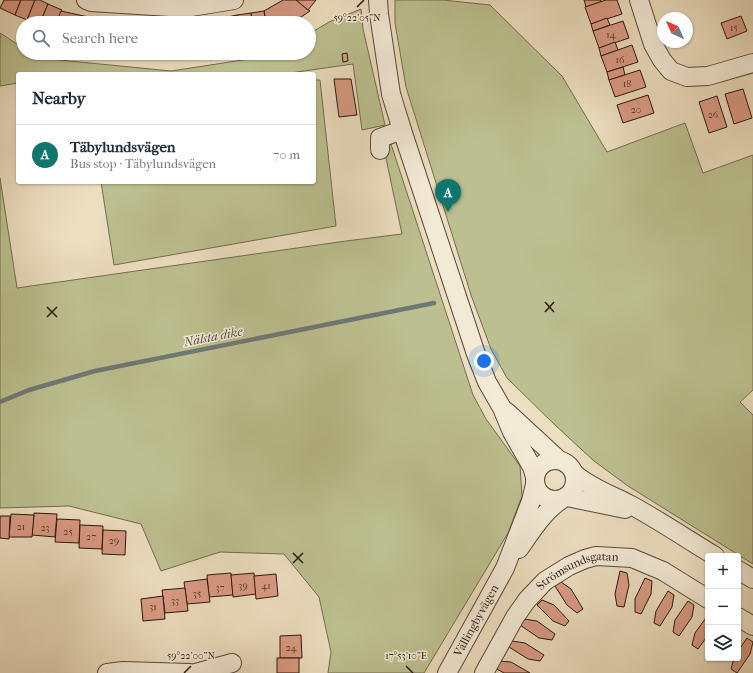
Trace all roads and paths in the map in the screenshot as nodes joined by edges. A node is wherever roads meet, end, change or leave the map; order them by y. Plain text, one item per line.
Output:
1 (86, 0) edge
2 (234, 0) edge
3 (378, 0) edge
4 (639, 0) edge
5 (753, 63) edge
6 (402, 130) junction
7 (380, 150) dead end
8 (502, 408) junction
9 (559, 460) junction
10 (575, 474) junction
11 (535, 481) junction
12 (564, 498) junction
13 (644, 512) junction
14 (710, 553) edge
15 (504, 568) junction
16 (741, 572) edge
17 (753, 579) edge
18 (705, 597) edge
19 (741, 619) edge
20 (753, 626) edge
21 (232, 663) dead end
22 (107, 673) edge
23 (190, 673) edge
24 (196, 673) edge
25 (447, 673) edge
26 (484, 673) edge

1 - 2 street
3 - 6 street
4 - 5 street
6 - 7 street
6 - 8 street
8 - 9 street
8 - 11 street
9 - 10 street
9 - 11 street
10 - 12 street
10 - 13 street
11 - 12 street
11 - 15 street, Vällingbyvägen
12 - 13 street
12 - 15 street, Vällingbyvägen
13 - 14 street
15 - 25 street, Vällingbyvägen
16 - 17 street
18 - 26 street, Strömsundsgatan
19 - 20 street
21 - 24 street
22 - 23 street

